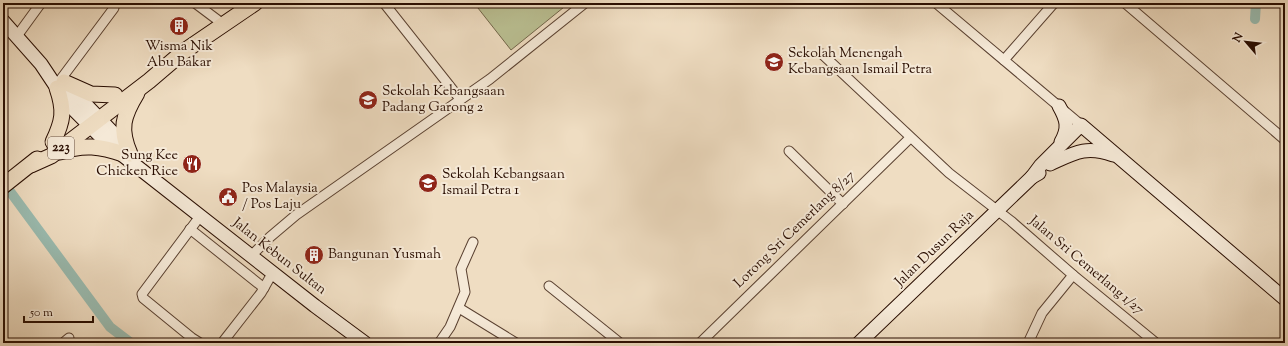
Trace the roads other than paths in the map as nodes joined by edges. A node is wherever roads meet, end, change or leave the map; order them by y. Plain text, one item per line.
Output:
1 (41, 3) edge
2 (195, 3) edge
3 (255, 3) edge
4 (384, 3) edge
5 (585, 3) edge
6 (936, 3) edge
7 (1054, 3) edge
8 (1125, 3) edge
9 (114, 8) dead end
10 (3, 21) edge
11 (223, 24) junction
12 (17, 36) junction
13 (183, 52) junction
14 (822, 54) dead end
15 (1004, 60) junction
16 (61, 83) junction
17 (139, 89) junction
18 (115, 95) junction
19 (460, 99) junction
20 (1059, 106) junction
21 (91, 119) junction
22 (1084, 127) junction
23 (910, 138) junction
24 (1285, 140) edge
25 (52, 149) junction
26 (1057, 149) junction
27 (788, 151) dead end
28 (130, 157) junction
29 (1119, 157) junction
30 (1050, 164) junction
31 (1032, 177) junction
32 (7, 183) edge
33 (843, 204) junction
34 (998, 210) junction
35 (201, 215) junction
36 (190, 229) junction
37 (473, 242) dead end
38 (252, 256) junction
39 (273, 272) junction
40 (1073, 275) junction
41 (549, 286) dead end
42 (264, 288) junction
43 (1285, 299) edge
44 (459, 308) junction
45 (200, 343) edge
46 (222, 343) edge
47 (366, 343) edge
48 (439, 343) edge
49 (516, 343) edge
50 (620, 343) edge
51 (700, 343) edge
52 (859, 343) edge
53 (1028, 343) edge
54 (1156, 343) edge

1 - 12 street
2 - 11 street
3 - 11 main road
4 - 19 street
5 - 19 street
6 - 15 street
7 - 15 street
8 - 24 street
9 - 16 street
10 - 12 street, Jalan Kebun Sultan
11 - 13 main road
12 - 16 street, Jalan Kebun Sultan
13 - 17 main road
13 - 18 main road
14 - 23 street, Jalan Sri Cemerlang 1/27
15 - 20 street
16 - 18 main road
16 - 21 street, Jalan Kebun Sultan
16 - 25 main road
17 - 21 main road
17 - 28 main road
18 - 21 main road
19 - 38 street
20 - 22 street
20 - 26 street
21 - 25 main road, 223
21 - 28 street, Jalan Kebun Sultan
22 - 26 street, Jalan Dusun Raja
22 - 29 street
22 - 30 street, Jalan Dusun Raja
23 - 33 street, Lorong Sri Cemerlang 8/27
23 - 34 street, Jalan Sri Cemerlang 1/27
25 - 28 main road
25 - 32 main road, 223
26 - 31 street, Jalan Dusun Raja
27 - 33 street
28 - 35 street, Jalan Kebun Sultan
29 - 30 street
29 - 43 street
30 - 31 street, Jalan Dusun Raja
31 - 34 street, Jalan Dusun Raja
33 - 51 street, Lorong Sri Cemerlang 8/27
34 - 40 street, Jalan Sri Cemerlang 1/27
34 - 52 street, Jalan Dusun Raja
35 - 36 street
35 - 38 street, Jalan Kebun Sultan
36 - 42 street
36 - 45 street
37 - 44 street
38 - 39 street, Jalan Kebun Sultan
39 - 42 street
39 - 47 street, Jalan Kebun Sultan
40 - 53 street
40 - 54 street, Jalan Sri Cemerlang 1/27
41 - 50 street
42 - 46 street
44 - 48 street
44 - 49 street

